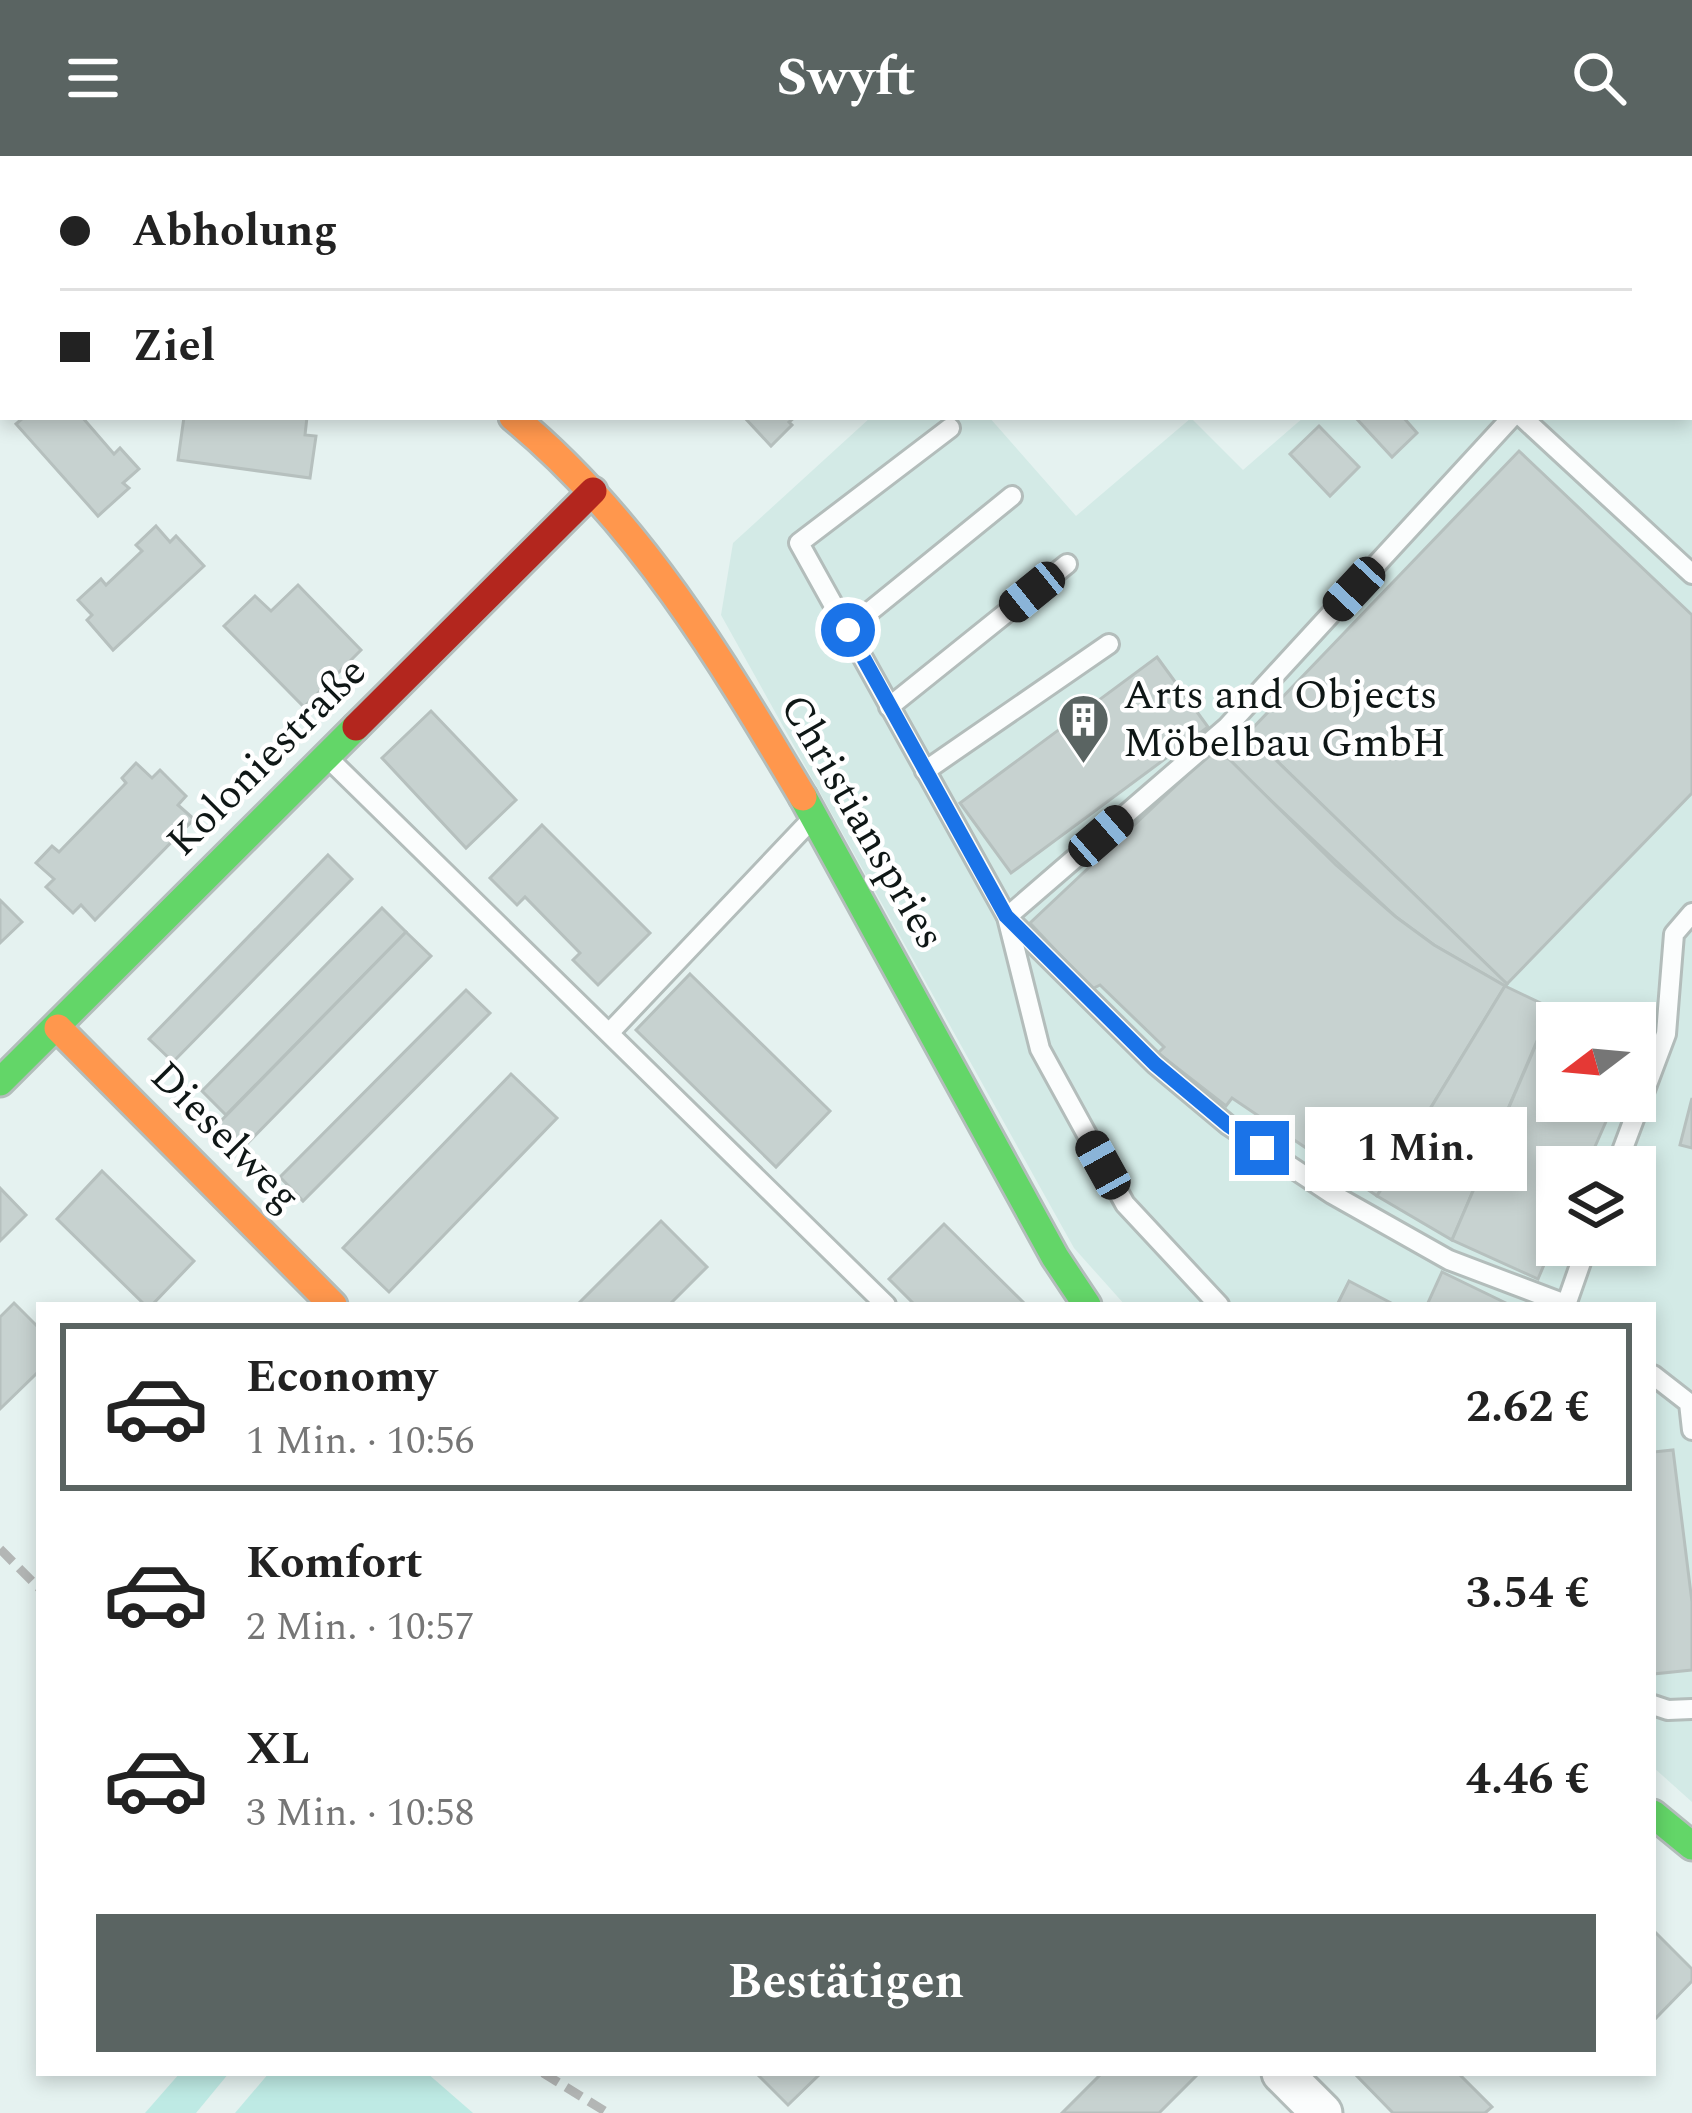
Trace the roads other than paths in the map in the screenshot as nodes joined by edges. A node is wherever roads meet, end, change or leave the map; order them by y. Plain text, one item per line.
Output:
1 (517, 420) edge
2 (1509, 420) edge
3 (1525, 420) edge
4 (950, 428) dead end
5 (592, 490) junction
6 (1012, 496) dead end
7 (1067, 564) dead end
8 (1692, 574) edge
9 (848, 630) junction
10 (1109, 644) dead end
11 (889, 707) junction
12 (327, 757) junction
13 (925, 771) junction
14 (814, 817) junction
15 (1692, 913) edge
16 (1006, 916) junction
17 (58, 1028) junction
18 (611, 1031) junction
19 (0, 1082) edge
20 (1624, 1146) edge
21 (1580, 1266) edge
22 (330, 1302) edge
23 (883, 1302) edge
24 (1085, 1302) edge
25 (1216, 1302) edge
26 (1561, 1302) edge
27 (1567, 1302) edge
28 (1656, 1377) edge
29 (1691, 1403) edge
30 (1692, 1430) edge
31 (1656, 1706) edge
32 (1692, 1709) edge
33 (1656, 1816) edge
34 (1692, 1846) edge
35 (1285, 2076) edge
36 (1322, 2113) edge

1 - 5 street, Christianspries
2 - 16 lane
3 - 8 lane
4 - 9 lane
5 - 12 street, Koloniestraße
5 - 14 street, Christianspries
6 - 9 lane
7 - 11 lane
9 - 11 lane
10 - 13 lane
11 - 13 lane
12 - 17 street, Koloniestraße
12 - 18 lane
13 - 16 lane
14 - 18 lane
14 - 24 street, Christianspries
15 - 20 lane
16 - 25 lane
16 - 26 lane
17 - 19 street, Koloniestraße
17 - 22 street, Dieselweg
18 - 23 lane
21 - 27 lane
28 - 29 lane
29 - 30 lane
31 - 32 lane
33 - 34 street
35 - 36 street

